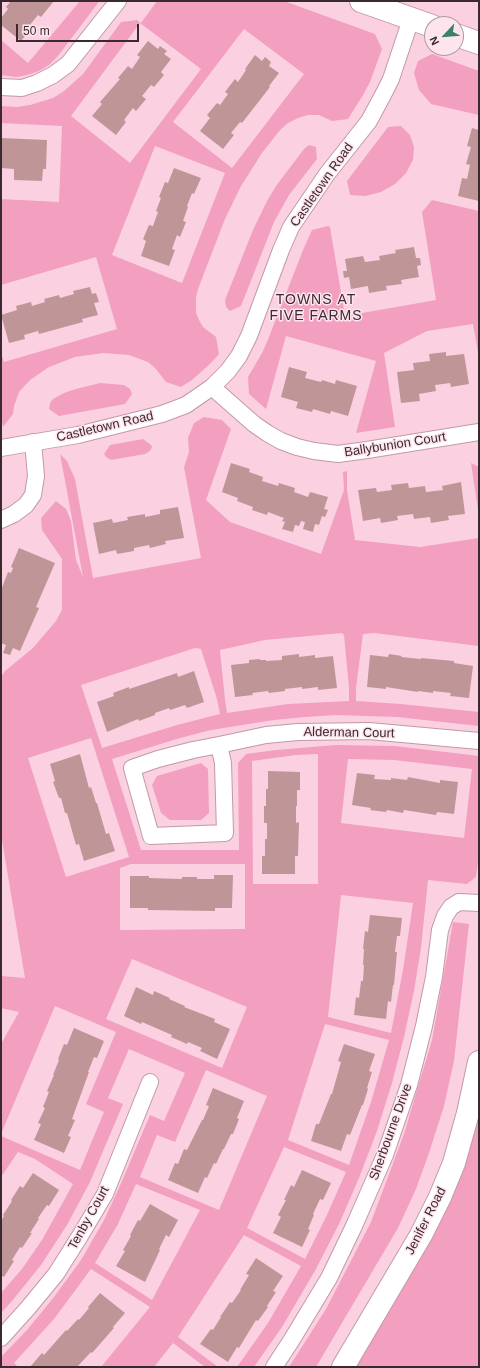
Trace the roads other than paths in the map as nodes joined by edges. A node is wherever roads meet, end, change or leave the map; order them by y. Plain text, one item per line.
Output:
1 (118, 1) edge
2 (361, 1) edge
3 (411, 19) junction
4 (424, 23) edge
5 (464, 38) edge
6 (479, 43) edge
7 (1, 87) edge
8 (212, 387) junction
9 (479, 432) edge
10 (32, 442) junction
11 (1, 448) edge
12 (1, 520) edge
13 (479, 741) edge
14 (219, 745) junction
15 (479, 903) edge
16 (479, 1062) edge
17 (150, 1082) dead end
18 (1, 1338) edge
19 (274, 1367) edge
20 (343, 1367) edge

1 - 7 street
2 - 3 street
3 - 4 street
3 - 8 street, Castletown Road
5 - 6 street
8 - 9 street, Ballybunion Court
8 - 10 street, Castletown Road
10 - 11 street, Castletown Road
10 - 12 street
13 - 14 street, Alderman Court
14 - 14 street, Alderman Court
15 - 19 street, Sherbourne Drive
16 - 20 street, Jenifer Road
17 - 18 street, Tenby Court

